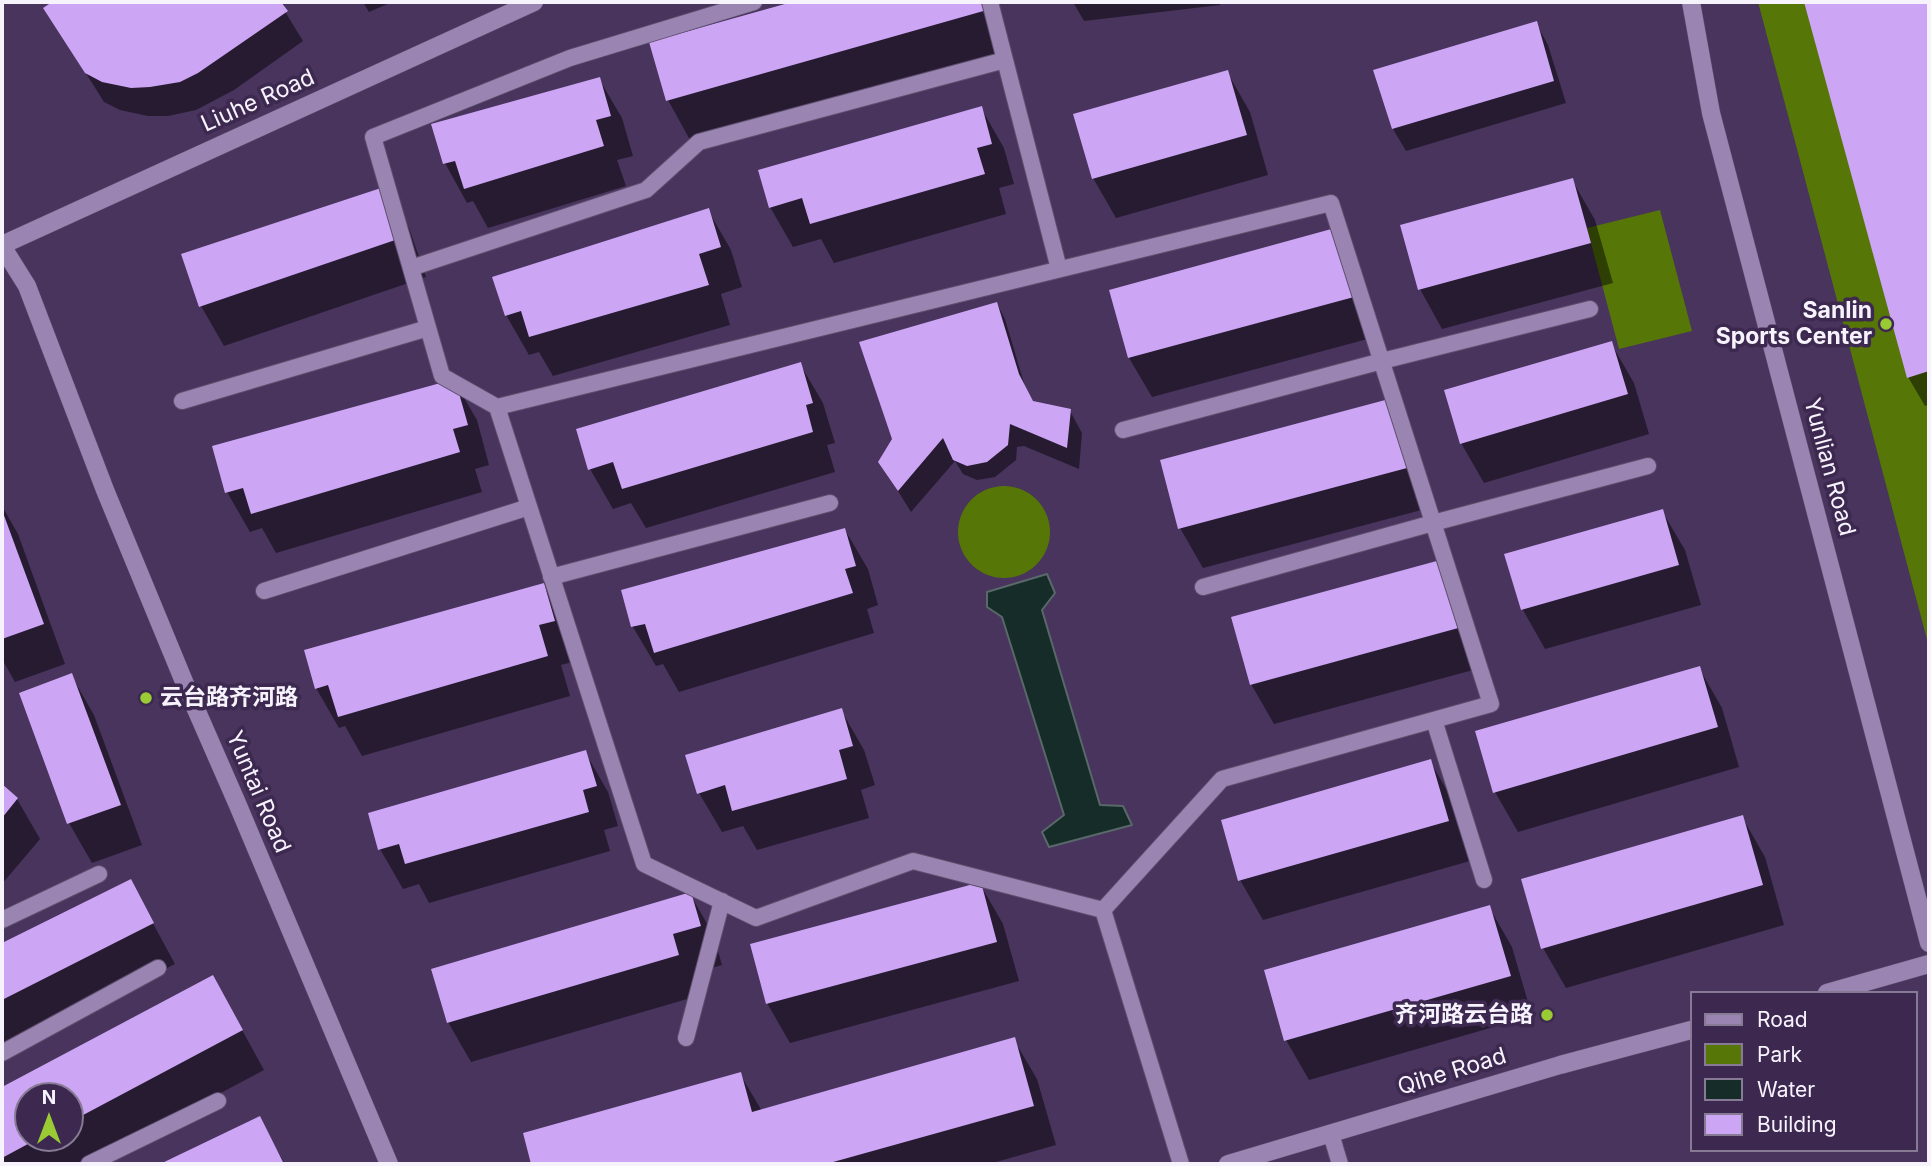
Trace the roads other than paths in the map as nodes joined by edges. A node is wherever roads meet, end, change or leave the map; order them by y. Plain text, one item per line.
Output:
1 (534, 2) edge
2 (754, 2) edge
3 (990, 2) edge
4 (1691, 2) edge
5 (1005, 60) junction
6 (2, 245) edge
7 (411, 268) junction
8 (1059, 269) junction
9 (1590, 309) dead end
10 (428, 328) junction
11 (1382, 361) junction
12 (182, 401) dead end
13 (496, 407) junction
14 (1123, 430) dead end
15 (1648, 466) dead end
16 (830, 503) dead end
17 (529, 507) junction
18 (1433, 523) junction
19 (551, 577) junction
20 (1203, 587) dead end
21 (264, 591) dead end
22 (1434, 720) junction
23 (99, 874) dead end
24 (1484, 880) dead end
25 (722, 901) junction
26 (1103, 910) junction
27 (2, 920) edge
28 (1929, 943) edge
29 (1929, 964) edge
30 (158, 968) dead end
31 (1834, 991) edge
32 (1689, 1031) edge
33 (686, 1038) dead end
34 (2, 1053) edge
35 (218, 1101) dead end
36 (1331, 1134) junction
37 (1263, 1159) edge
38 (89, 1164) edge
39 (389, 1164) edge
40 (1181, 1164) edge
41 (1228, 1164) edge
42 (1340, 1164) edge

1 - 6 street, Liuhe Road
2 - 7 lane
3 - 5 lane
4 - 28 street, Yunlian Road
5 - 7 lane
5 - 8 lane
6 - 39 street, Yuntai Road
7 - 10 lane
8 - 11 lane
8 - 13 lane
9 - 11 lane
10 - 12 lane
10 - 13 lane
11 - 14 lane
11 - 18 lane
13 - 17 lane
15 - 18 lane
16 - 19 lane
17 - 19 lane
17 - 21 lane
18 - 20 lane
18 - 22 lane
19 - 25 lane
22 - 24 lane
22 - 26 lane
23 - 27 lane
25 - 26 lane
25 - 33 lane
26 - 40 lane
29 - 31 street
30 - 34 lane
32 - 36 street, Qihe Road
35 - 38 lane
36 - 37 street, Qihe Road
36 - 42 lane
37 - 41 street, Qihe Road

